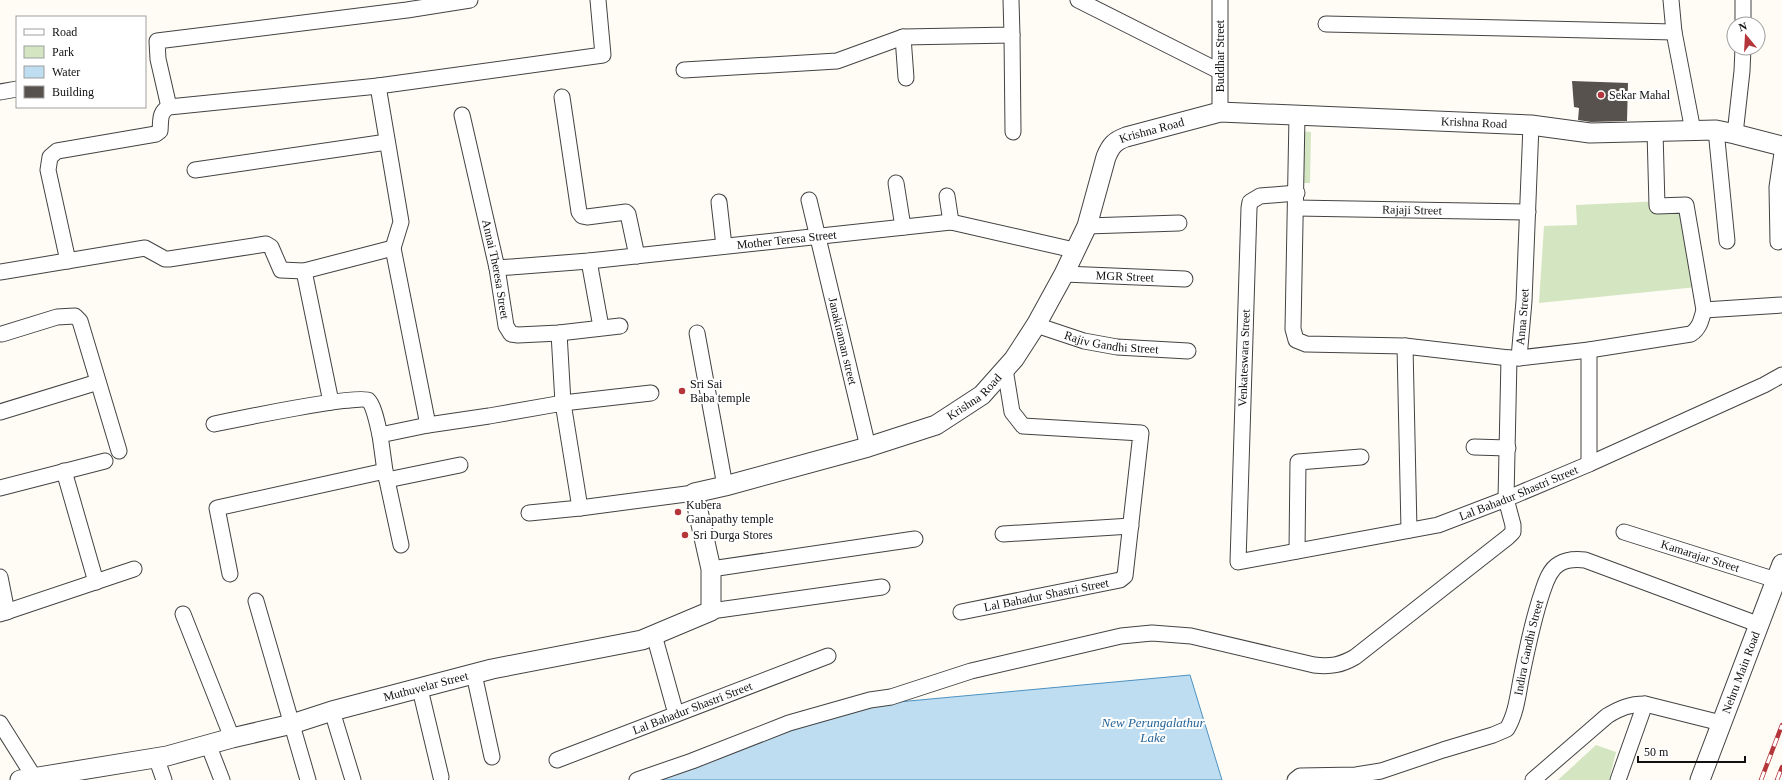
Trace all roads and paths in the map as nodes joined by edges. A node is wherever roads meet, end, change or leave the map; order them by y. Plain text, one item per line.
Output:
1 (470, 0) edge
2 (598, 0) edge
3 (1011, 0) edge
4 (1078, 0) edge
5 (1220, 0) edge
6 (1671, 0) edge
7 (1743, 0) edge
8 (406, 5) edge
9 (1743, 16) edge
10 (1326, 24) dead end
11 (1674, 32) junction
12 (1012, 35) junction
13 (903, 37) junction
14 (1743, 56) edge
15 (152, 60) edge
16 (684, 70) dead end
17 (1219, 71) junction
18 (906, 78) dead end
19 (378, 86) junction
20 (16, 89) edge
21 (0, 92) edge
22 (562, 97) dead end
23 (169, 107) junction
24 (1220, 112) junction
25 (462, 116) dead end
26 (1298, 116) junction
27 (1531, 125) junction
28 (1716, 130) junction
29 (1655, 131) junction
30 (1693, 131) junction
31 (1013, 132) dead end
32 (1735, 134) junction
33 (387, 142) junction
34 (1782, 146) edge
35 (1782, 153) edge
36 (195, 170) dead end
37 (896, 183) dead end
38 (1296, 193) junction
39 (947, 196) dead end
40 (809, 200) dead end
41 (719, 202) dead end
42 (1296, 208) junction
43 (1528, 212) junction
44 (951, 222) junction
45 (1179, 223) dead end
46 (1087, 226) junction
47 (902, 227) junction
48 (818, 236) junction
49 (1728, 241) dead end
50 (1778, 242) dead end
51 (724, 246) junction
52 (393, 248) junction
53 (1074, 250) junction
54 (637, 256) junction
55 (68, 261) junction
56 (590, 262) junction
57 (497, 268) junction
58 (1, 269) edge
59 (304, 271) junction
60 (1064, 274) junction
61 (1185, 279) dead end
62 (1782, 305) edge
63 (1704, 310) junction
64 (1036, 325) junction
65 (620, 326) dead end
66 (601, 327) junction
67 (559, 333) junction
68 (698, 333) dead end
69 (2, 334) dead end
70 (1404, 346) junction
71 (1588, 350) junction
72 (1188, 351) dead end
73 (1514, 358) junction
74 (1005, 369) junction
75 (1782, 375) edge
76 (98, 382) junction
77 (652, 393) dead end
78 (331, 402) junction
79 (563, 403) junction
80 (0, 412) edge
81 (214, 424) dead end
82 (428, 424) junction
83 (380, 435) junction
84 (868, 447) junction
85 (1474, 447) dead end
86 (1508, 448) junction
87 (119, 451) dead end
88 (1360, 457) dead end
89 (105, 461) dead end
90 (1589, 464) junction
91 (460, 466) dead end
92 (64, 471) junction
93 (386, 475) junction
94 (725, 486) junction
95 (0, 488) edge
96 (694, 493) junction
97 (1506, 499) junction
98 (580, 508) junction
99 (529, 513) dead end
100 (1131, 526) junction
101 (1409, 530) junction
102 (1624, 532) dead end
103 (1003, 534) dead end
104 (915, 539) dead end
105 (401, 545) dead end
106 (1296, 551) junction
107 (1238, 562) joint
108 (134, 569) dead end
109 (712, 569) junction
110 (1779, 572) edge
111 (230, 574) dead end
112 (0, 577) edge
113 (96, 582) junction
114 (882, 587) dead end
115 (256, 601) dead end
116 (711, 611) junction
117 (961, 612) dead end
118 (3, 613) edge
119 (183, 614) dead end
120 (1760, 625) junction
121 (654, 635) junction
122 (828, 656) dead end
123 (474, 674) junction
124 (420, 689) junction
125 (1645, 704) junction
126 (332, 711) junction
127 (676, 714) junction
128 (0, 723) edge
129 (1721, 723) junction
130 (292, 724) junction
131 (232, 738) junction
132 (208, 744) junction
133 (156, 757) junction
134 (492, 757) dead end
135 (557, 760) dead end
136 (86, 774) edge
137 (441, 777) dead end
138 (27, 778) edge
139 (164, 780) edge
140 (222, 780) edge
141 (308, 780) edge
142 (353, 780) edge
143 (637, 780) edge
144 (1295, 780) edge
145 (1533, 780) edge
146 (1618, 780) edge
147 (1700, 780) edge

1 - 8 street
2 - 19 street
3 - 12 street
4 - 17 street
5 - 17 street, Buddhar Street
6 - 11 street
7 - 9 street
8 - 15 street
10 - 11 street
11 - 30 street
12 - 13 street
12 - 31 street
13 - 16 street
13 - 18 street
14 - 32 street
15 - 23 street
17 - 24 street, Buddhar Street
19 - 23 street
19 - 33 street
20 - 21 street
22 - 54 street
23 - 55 street
24 - 26 street, Krishna Road
24 - 46 street, Krishna Road
25 - 57 street, Annai Theresa Street
26 - 27 street, Krishna Road
26 - 38 street
27 - 29 street, Krishna Road
27 - 43 street, Anna Street
28 - 30 street, Krishna Road
28 - 32 street, Krishna Road
28 - 49 street
29 - 30 street, Krishna Road
29 - 63 street
32 - 34 street, Krishna Road
33 - 36 street
33 - 52 street
35 - 50 street
37 - 47 street
38 - 42 street
38 - 107 street, Venkateswara Street
39 - 44 street
40 - 48 street, Janakiraman street
41 - 51 street
42 - 43 street, Rajaji Street
42 - 70 street
43 - 73 street, Anna Street
44 - 47 street, Mother Teresa Street
44 - 53 street, Mother Teresa Street
45 - 46 street
46 - 53 street, Krishna Road
47 - 48 street, Mother Teresa Street
48 - 51 street, Mother Teresa Street
48 - 84 street, Janakiraman street
51 - 54 street, Mother Teresa Street
52 - 59 street
52 - 82 street
53 - 60 street, Krishna Road
54 - 56 street, Mother Teresa Street
55 - 58 street
55 - 59 street
56 - 57 street, Mother Teresa Street
56 - 66 street
57 - 67 street, Annai Theresa Street
59 - 78 street
60 - 61 street, MGR Street
60 - 64 street, Krishna Road
62 - 63 street
63 - 71 street
64 - 72 street, Rajiv Gandhi Street
64 - 74 street, Krishna Road
65 - 66 street, Annai Theresa Street
66 - 67 street, Annai Theresa Street
67 - 79 street
68 - 94 street
69 - 76 street
70 - 73 street
70 - 101 street
71 - 73 street
71 - 90 street
73 - 86 street, Anna Street
74 - 84 street, Krishna Road
74 - 100 street
75 - 90 street, Lal Bahadur Shastri Street
76 - 80 street
76 - 87 street
77 - 79 street
78 - 81 street
78 - 83 street
79 - 82 street
79 - 98 street
82 - 83 street
83 - 93 street
84 - 94 street, Krishna Road
85 - 86 street
86 - 97 street, Anna Street
88 - 106 street
89 - 92 street
90 - 97 street, Lal Bahadur Shastri Street
91 - 93 street
92 - 95 street
92 - 113 street
93 - 105 street
93 - 111 street
94 - 96 street, Krishna Road
96 - 98 street
96 - 109 street
97 - 101 street, Lal Bahadur Shastri Street
97 - 143 street, Anna Street
98 - 99 street
100 - 103 street
100 - 117 street, Lal Bahadur Shastri Street
101 - 106 street, Lal Bahadur Shastri Street
102 - 110 street, Kamarajar Street
104 - 109 street
106 - 107 street, Lal Bahadur Shastri Street
108 - 113 street
109 - 116 street
110 - 120 street, Nehru Main Road
112 - 118 street
113 - 118 street
114 - 116 street
115 - 130 street
116 - 121 street, Muthuvelar Street
119 - 131 street
120 - 129 street, Nehru Main Road
120 - 144 street, Indira Gandhi Street
121 - 123 street, Muthuvelar Street
121 - 127 street
122 - 127 street, Lal Bahadur Shastri Street
123 - 124 street, Muthuvelar Street
123 - 134 street
124 - 126 street, Muthuvelar Street
124 - 137 street
125 - 129 street
125 - 145 street
125 - 146 street
126 - 130 street, Muthuvelar Street
126 - 142 street
127 - 135 street, Lal Bahadur Shastri Street
128 - 138 street
129 - 147 street, Nehru Main Road
130 - 131 street, Muthuvelar Street
130 - 141 street
131 - 132 street, Muthuvelar Street
132 - 133 street, Muthuvelar Street
132 - 140 street
133 - 136 street, Muthuvelar Street
133 - 139 street
136 - 138 street, Muthuvelar Street

